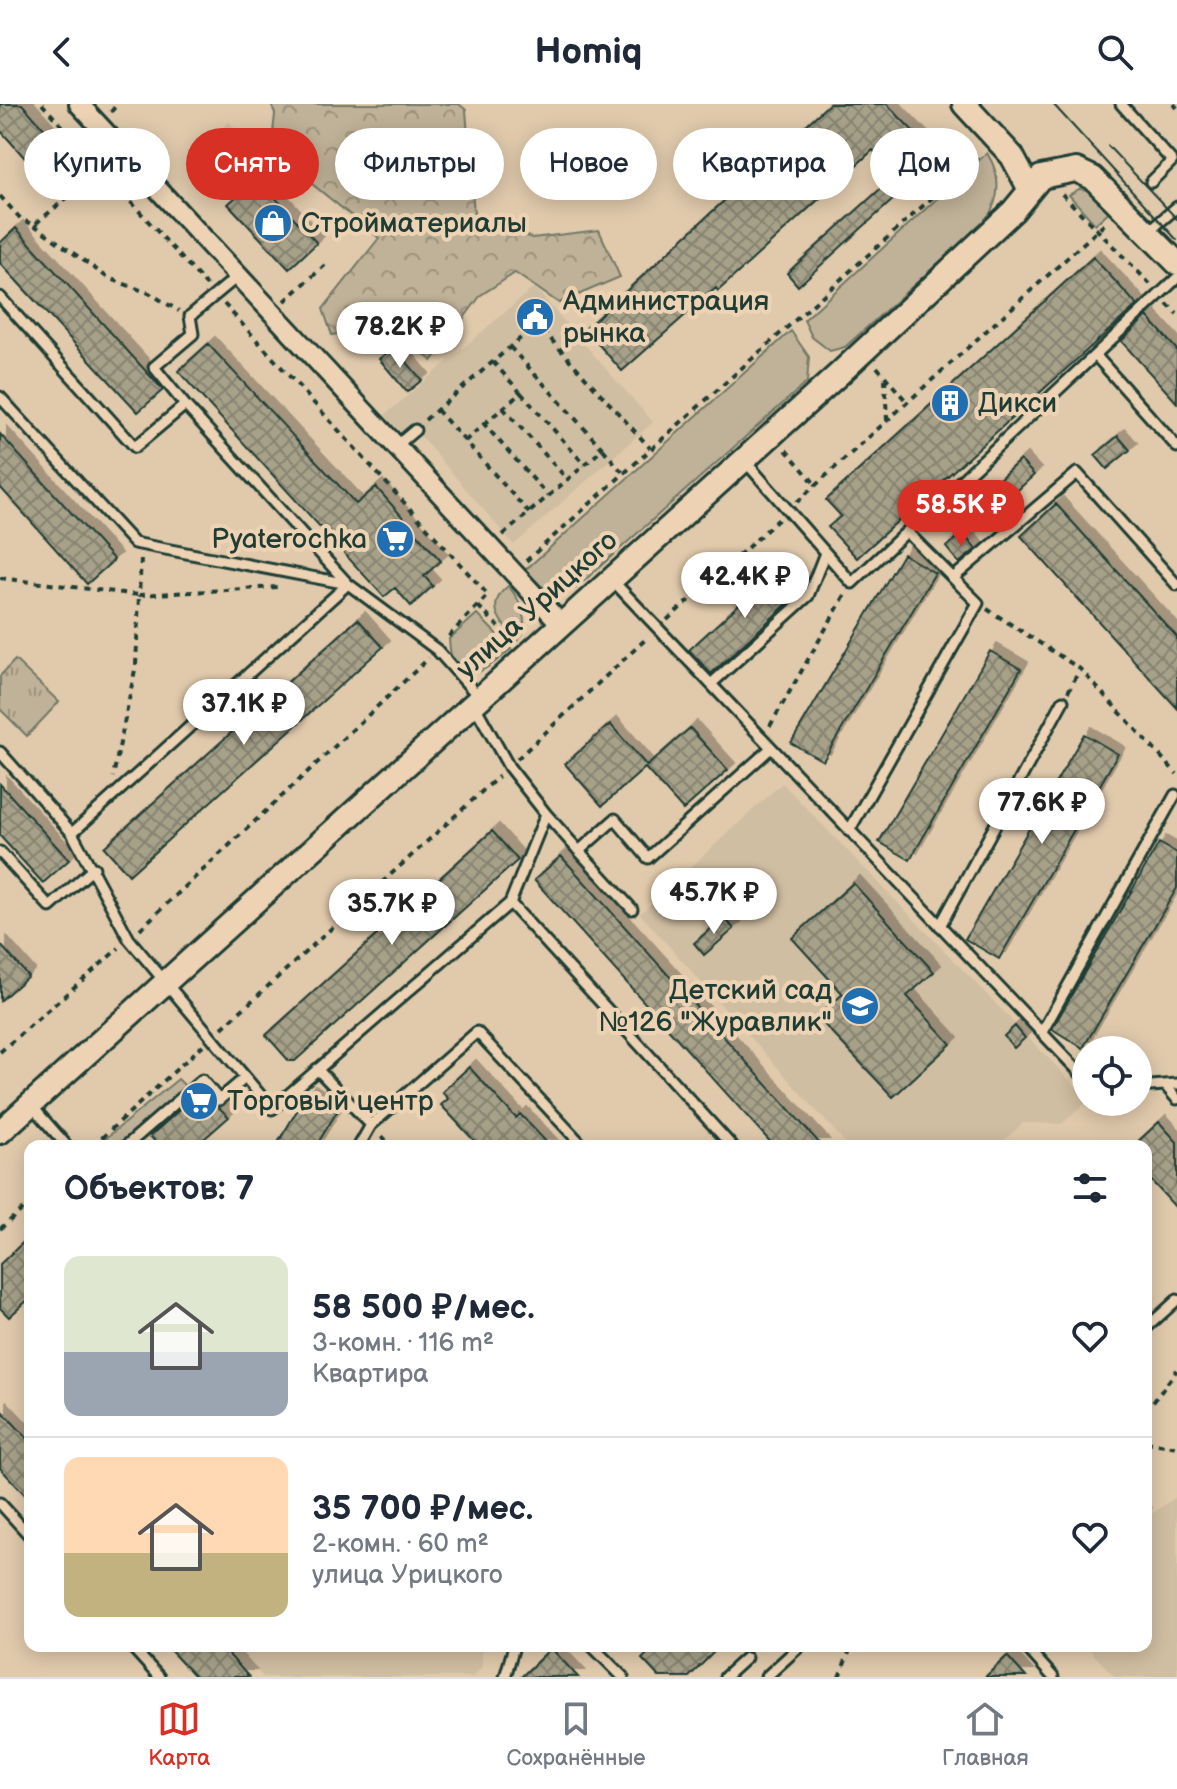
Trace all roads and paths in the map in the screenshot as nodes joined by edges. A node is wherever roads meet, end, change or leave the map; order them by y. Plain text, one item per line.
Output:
1 (42, 104) edge
2 (79, 104) edge
3 (964, 104) edge
4 (1121, 104) edge
5 (65, 128) edge
6 (102, 128) edge
7 (982, 152) dead end
8 (1174, 164) edge
9 (1151, 182) dead end
10 (1029, 188) junction
11 (1061, 193) dead end
12 (0, 196) edge
13 (64, 200) edge
14 (131, 200) edge
15 (168, 200) edge
16 (1177, 207) edge
17 (1117, 213) dead end
18 (34, 225) junction
19 (1096, 231) junction
20 (1148, 232) junction
21 (1177, 263) edge
22 (325, 265) dead end
23 (238, 276) junction
24 (1177, 278) edge
25 (216, 295) junction
26 (1159, 295) junction
27 (0, 297) edge
28 (273, 313) junction
29 (1177, 314) edge
30 (190, 316) junction
31 (510, 347) junction
32 (1096, 356) junction
33 (492, 362) junction
34 (877, 367) dead end
35 (885, 377) junction
36 (521, 393) junction
37 (0, 397) edge
38 (907, 402) junction
39 (185, 405) junction
40 (503, 408) junction
41 (436, 409) junction
42 (887, 421) junction
43 (484, 424) junction
44 (415, 430) joint
45 (465, 441) junction
46 (396, 446) junction
47 (1177, 447) edge
48 (650, 448) junction
49 (603, 449) junction
50 (786, 450) dead end
51 (743, 460) junction
52 (585, 465) junction
53 (623, 473) junction
54 (568, 480) junction
55 (816, 485) junction
56 (548, 496) junction
57 (787, 511) junction
58 (529, 513) junction
59 (907, 532) junction
60 (142, 545) junction
61 (489, 548) junction
62 (825, 553) junction
63 (519, 568) dead end
64 (0, 578) edge
65 (611, 578) junction
66 (953, 578) junction
67 (852, 583) junction
68 (348, 584) junction
69 (1177, 585) edge
70 (288, 586) dead end
71 (139, 595) junction
72 (978, 603) junction
73 (478, 606) junction
74 (561, 624) junction
75 (658, 628) junction
76 (501, 629) dead end
77 (437, 650) junction
78 (1080, 669) junction
79 (711, 684) junction
80 (476, 700) junction
81 (1063, 701) joint
82 (762, 739) junction
83 (771, 748) junction
84 (0, 752) edge
85 (509, 767) junction
86 (1177, 774) edge
87 (1175, 795) dead end
88 (109, 799) junction
89 (546, 814) junction
90 (849, 831) junction
91 (72, 833) junction
92 (579, 851) junction
93 (0, 852) edge
94 (94, 868) junction
95 (510, 903) junction
96 (632, 909) dead end
97 (940, 926) junction
98 (129, 939) junction
99 (163, 983) junction
100 (1042, 1032) junction
101 (211, 1038) junction
102 (0, 1052) edge
103 (1072, 1064) edge
104 (317, 1069) junction
105 (245, 1078) junction
106 (1177, 1084) edge
107 (1165, 1085) junction
108 (1152, 1086) edge
109 (1177, 1099) edge
110 (30, 1104) junction
111 (371, 1125) junction
112 (0, 1132) edge
113 (62, 1140) edge
114 (100, 1140) edge
115 (133, 1140) edge
116 (362, 1140) edge
117 (577, 1140) edge
118 (727, 1140) edge
119 (24, 1208) edge
120 (0, 1229) edge
121 (1177, 1300) edge
122 (1152, 1323) edge
123 (1177, 1370) edge
124 (1152, 1404) edge
125 (1152, 1443) edge
126 (1177, 1447) edge
127 (0, 1503) edge
128 (24, 1529) edge
129 (136, 1652) edge
130 (512, 1652) edge
131 (598, 1652) edge
132 (793, 1652) edge
133 (849, 1652) edge
134 (1031, 1652) edge
135 (746, 1658) dead end
136 (159, 1677) edge
137 (505, 1677) edge
138 (623, 1677) edge
139 (725, 1677) edge
140 (766, 1677) edge
141 (839, 1677) edge
142 (1053, 1677) edge

1 - 5 path
2 - 6 street
3 - 10 street
4 - 8 lane
7 - 48 path
8 - 9 lane
10 - 20 street
10 - 51 street, улица Урицкого
11 - 19 path
12 - 18 path
13 - 18 path
14 - 25 path
15 - 23 street
16 - 20 lane
17 - 19 path
18 - 30 path
19 - 26 path
19 - 38 path
20 - 21 street
22 - 28 path
23 - 25 lane
23 - 28 street
24 - 26 lane
25 - 30 lane
25 - 73 path
26 - 29 path
26 - 32 lane
27 - 39 lane
28 - 46 street
30 - 39 lane
31 - 33 path
31 - 48 path
31 - 49 path
32 - 47 lane
32 - 59 lane
33 - 36 path
33 - 41 path
34 - 35 path
35 - 38 path
35 - 42 path
36 - 40 path
36 - 52 path
37 - 60 lane
38 - 42 path
39 - 68 lane
40 - 43 path
40 - 54 path
41 - 44 path
41 - 45 path
42 - 55 path
43 - 45 path
43 - 56 path
44 - 46 lane
45 - 58 path
46 - 61 street
48 - 53 path
49 - 52 path
49 - 53 path
50 - 55 path
51 - 57 lane
51 - 65 street, улица Урицкого
52 - 54 path
53 - 63 path
54 - 56 path
55 - 57 path
56 - 58 path
57 - 62 lane
57 - 75 path
58 - 61 path
59 - 66 lane
59 - 67 lane
60 - 68 lane
60 - 71 path
61 - 74 street
62 - 67 lane
62 - 79 lane
64 - 71 path
65 - 74 street, улица Урицкого
65 - 75 lane
66 - 69 lane
66 - 72 lane
67 - 82 path
68 - 77 lane
68 - 88 lane
70 - 71 path
71 - 88 path
72 - 78 path
72 - 90 lane
73 - 76 path
73 - 77 path
74 - 80 street, улица Урицкого
75 - 79 lane
75 - 85 path
77 - 80 lane
77 - 98 path
78 - 81 path
78 - 86 path
79 - 82 lane
80 - 85 lane
80 - 99 street, улица Урицкого
81 - 97 lane
82 - 83 lane
83 - 90 lane
83 - 92 lane
84 - 91 lane
85 - 89 lane
85 - 101 path
87 - 100 lane
88 - 91 lane
89 - 92 lane
89 - 95 lane
90 - 97 lane
91 - 94 lane
92 - 96 lane
93 - 94 lane
94 - 98 lane
95 - 104 lane
95 - 118 lane
97 - 100 lane
98 - 99 lane
98 - 102 path
99 - 101 lane
99 - 110 street, улица Урицкого
100 - 103 lane
101 - 105 lane
101 - 114 path
104 - 105 lane
104 - 111 lane
105 - 115 lane
106 - 107 lane
107 - 108 lane
107 - 109 lane
110 - 112 street, улица Урицкого
110 - 113 lane
111 - 116 lane
111 - 117 lane
119 - 120 path
121 - 122 lane
123 - 124 path
125 - 126 path
127 - 128 lane
129 - 136 lane
130 - 137 lane
131 - 138 lane
132 - 140 lane
133 - 141 path
134 - 142 lane
135 - 139 lane

